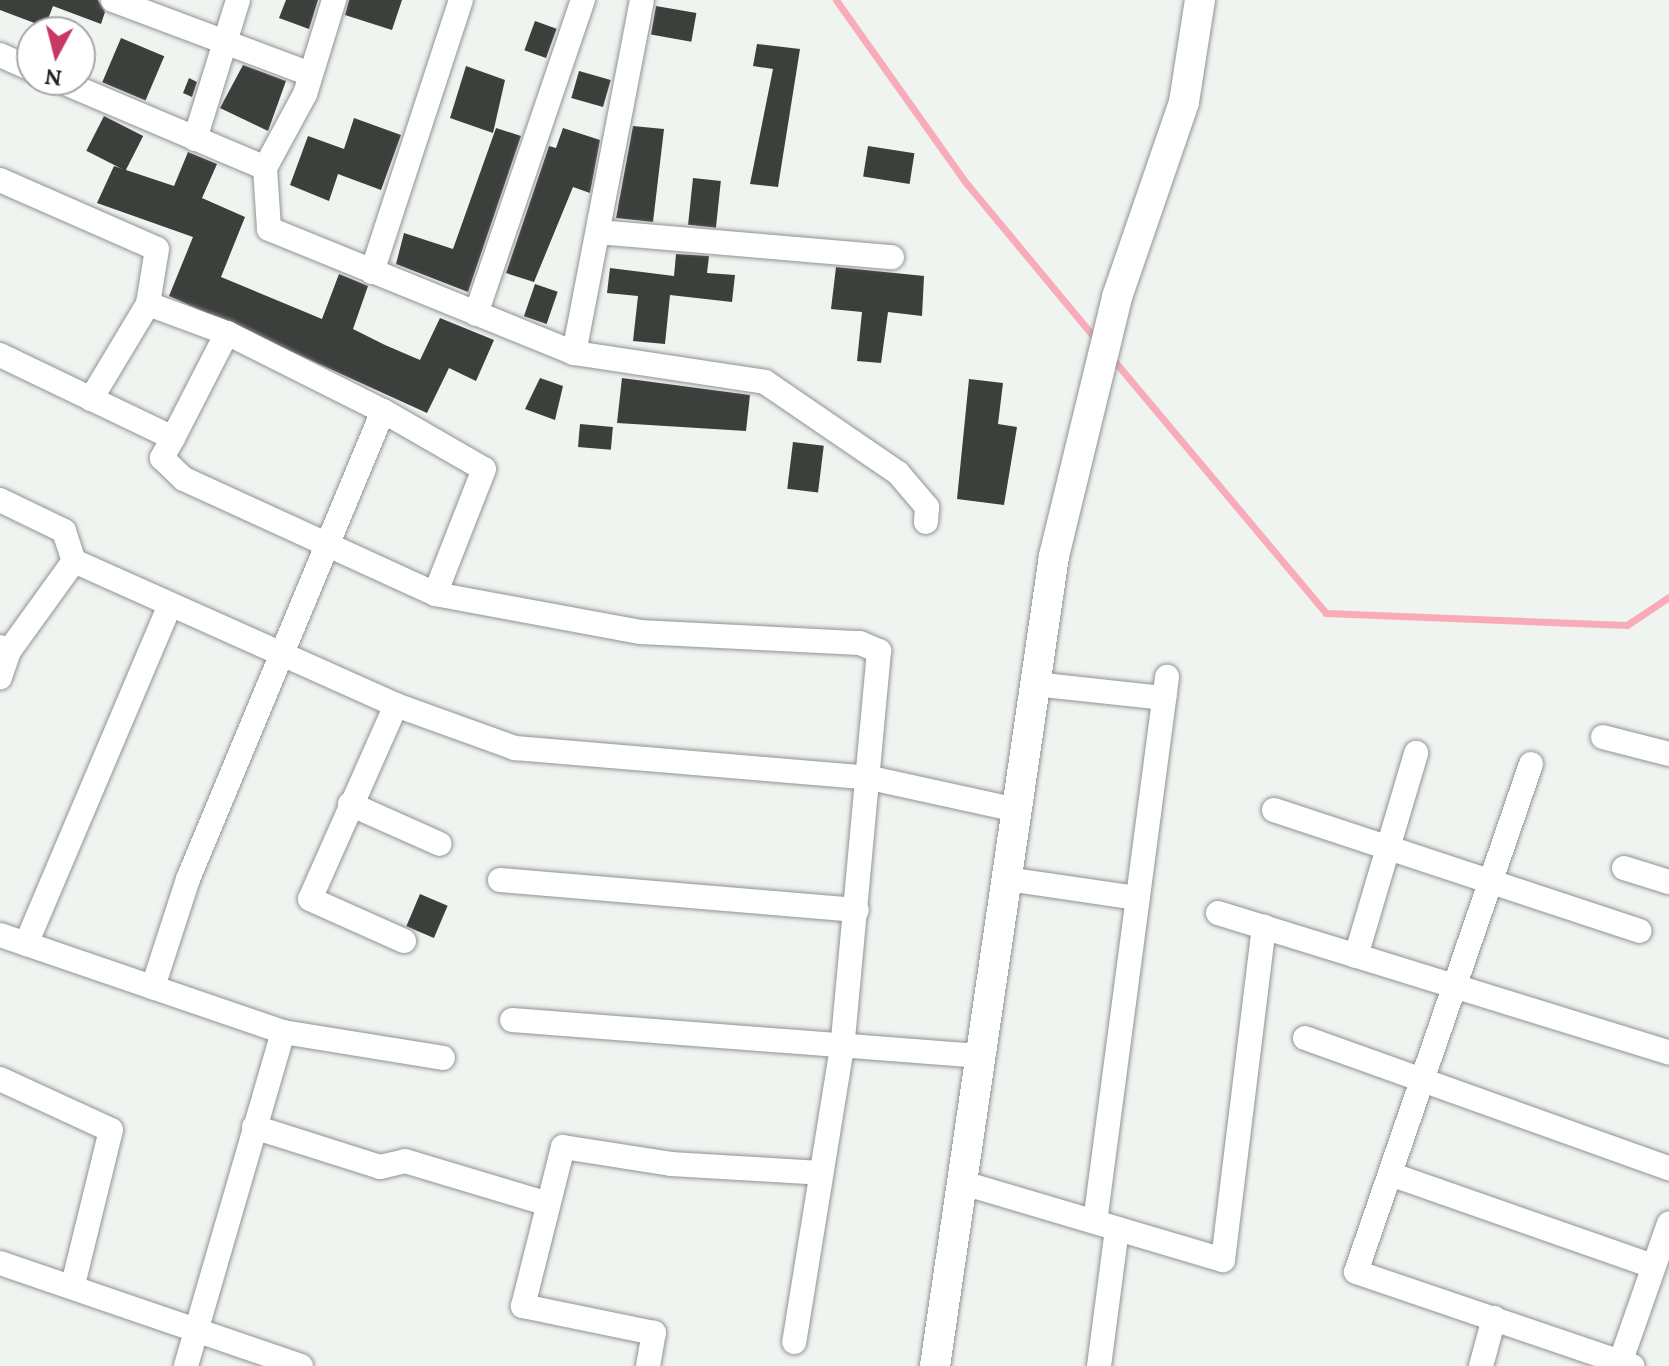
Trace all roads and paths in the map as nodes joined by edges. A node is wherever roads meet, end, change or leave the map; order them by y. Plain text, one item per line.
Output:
1 (113, 0) edge
2 (238, 0) edge
3 (334, 0) edge
4 (461, 0) edge
5 (583, 0) edge
6 (642, 0) edge
7 (1200, 0) edge
8 (224, 44) junction
9 (307, 73) junction
10 (95, 96) edge
11 (195, 139) junction
12 (265, 168) junction
13 (0, 180) edge
14 (598, 232) junction
15 (892, 257) dead end
16 (372, 272) junction
17 (148, 304) junction
18 (476, 314) junction
19 (227, 333) junction
20 (574, 353) junction
21 (0, 355) edge
22 (91, 399) junction
23 (383, 411) junction
24 (173, 438) junction
25 (0, 500) edge
26 (926, 522) dead end
27 (328, 541) junction
28 (74, 561) junction
29 (435, 594) junction
30 (170, 605) junction
31 (5, 649) edge
32 (281, 655) junction
33 (0, 677) edge
34 (1035, 684) junction
35 (396, 705) junction
36 (1603, 737) dead end
37 (1416, 753) dead end
38 (1669, 754) edge
39 (1531, 764) dead end
40 (871, 778) junction
41 (350, 804) junction
42 (1017, 810) junction
43 (1274, 810) dead end
44 (440, 844) dead end
45 (1388, 848) junction
46 (1624, 868) dead end
47 (1007, 879) junction
48 (500, 880) dead end
49 (1491, 882) junction
50 (1669, 882) edge
51 (1138, 898) junction
52 (857, 910) junction
53 (1218, 913) dead end
54 (1264, 927) junction
55 (1640, 931) dead end
56 (0, 935) edge
57 (404, 941) dead end
58 (26, 944) junction
59 (1356, 956) junction
60 (153, 987) junction
61 (1454, 987) junction
62 (512, 1020) dead end
63 (283, 1032) junction
64 (1305, 1038) dead end
65 (843, 1041) junction
66 (1669, 1053) edge
67 (982, 1056) junction
68 (443, 1058) dead end
69 (0, 1079) edge
70 (1422, 1080) junction
71 (254, 1127) junction
72 (1669, 1168) edge
73 (821, 1173) junction
74 (1390, 1174) junction
75 (963, 1183) junction
76 (545, 1203) junction
77 (1669, 1223) edge
78 (1106, 1225) junction
79 (0, 1263) edge
80 (1652, 1266) junction
81 (73, 1285) junction
82 (1494, 1318) junction
83 (194, 1327) junction
84 (794, 1342) dead end
85 (1624, 1365) edge
86 (186, 1366) edge
87 (301, 1366) edge
88 (648, 1366) edge
89 (935, 1366) edge
90 (1099, 1366) edge
91 (1481, 1366) edge

1 - 8 street
2 - 8 street
3 - 9 street
4 - 16 street
5 - 18 street
6 - 14 street
7 - 34 street
8 - 9 street
8 - 11 street
9 - 12 street
10 - 11 street
11 - 12 street
12 - 16 street
13 - 17 street
14 - 15 street
14 - 20 street
16 - 18 street
17 - 19 street
17 - 22 street
18 - 20 street
19 - 23 street
19 - 24 street
20 - 26 street
21 - 22 street
22 - 24 street
23 - 27 street
23 - 29 street
24 - 27 street
25 - 28 street
27 - 29 street
27 - 32 street
28 - 30 street
28 - 31 street
29 - 40 street
30 - 32 street
30 - 58 street
31 - 33 street
32 - 35 street
32 - 60 street
34 - 42 street
34 - 51 street
35 - 40 street
35 - 41 street
36 - 38 street
37 - 45 street
39 - 49 street
40 - 42 street
40 - 52 street
41 - 44 street
41 - 57 street
42 - 47 street
43 - 45 street
45 - 49 street
45 - 59 street
46 - 50 street
47 - 51 street
47 - 67 street
48 - 52 street
49 - 55 street
49 - 61 street
51 - 78 street
52 - 65 street
53 - 54 street
54 - 59 street
54 - 78 street
56 - 58 street
58 - 60 street
59 - 61 street
60 - 63 street
61 - 66 street
61 - 70 street
62 - 65 street
63 - 68 street
63 - 71 street
64 - 70 street
65 - 67 street
65 - 73 street
67 - 75 street
69 - 81 street
70 - 72 street
70 - 74 street
71 - 76 street
71 - 83 street
73 - 76 street
73 - 84 street
74 - 80 street
74 - 82 street
75 - 78 street
75 - 89 street
76 - 88 street
77 - 80 street
78 - 90 street
79 - 81 street
80 - 85 street
81 - 83 street
82 - 85 street
82 - 91 street
83 - 86 street
83 - 87 street

